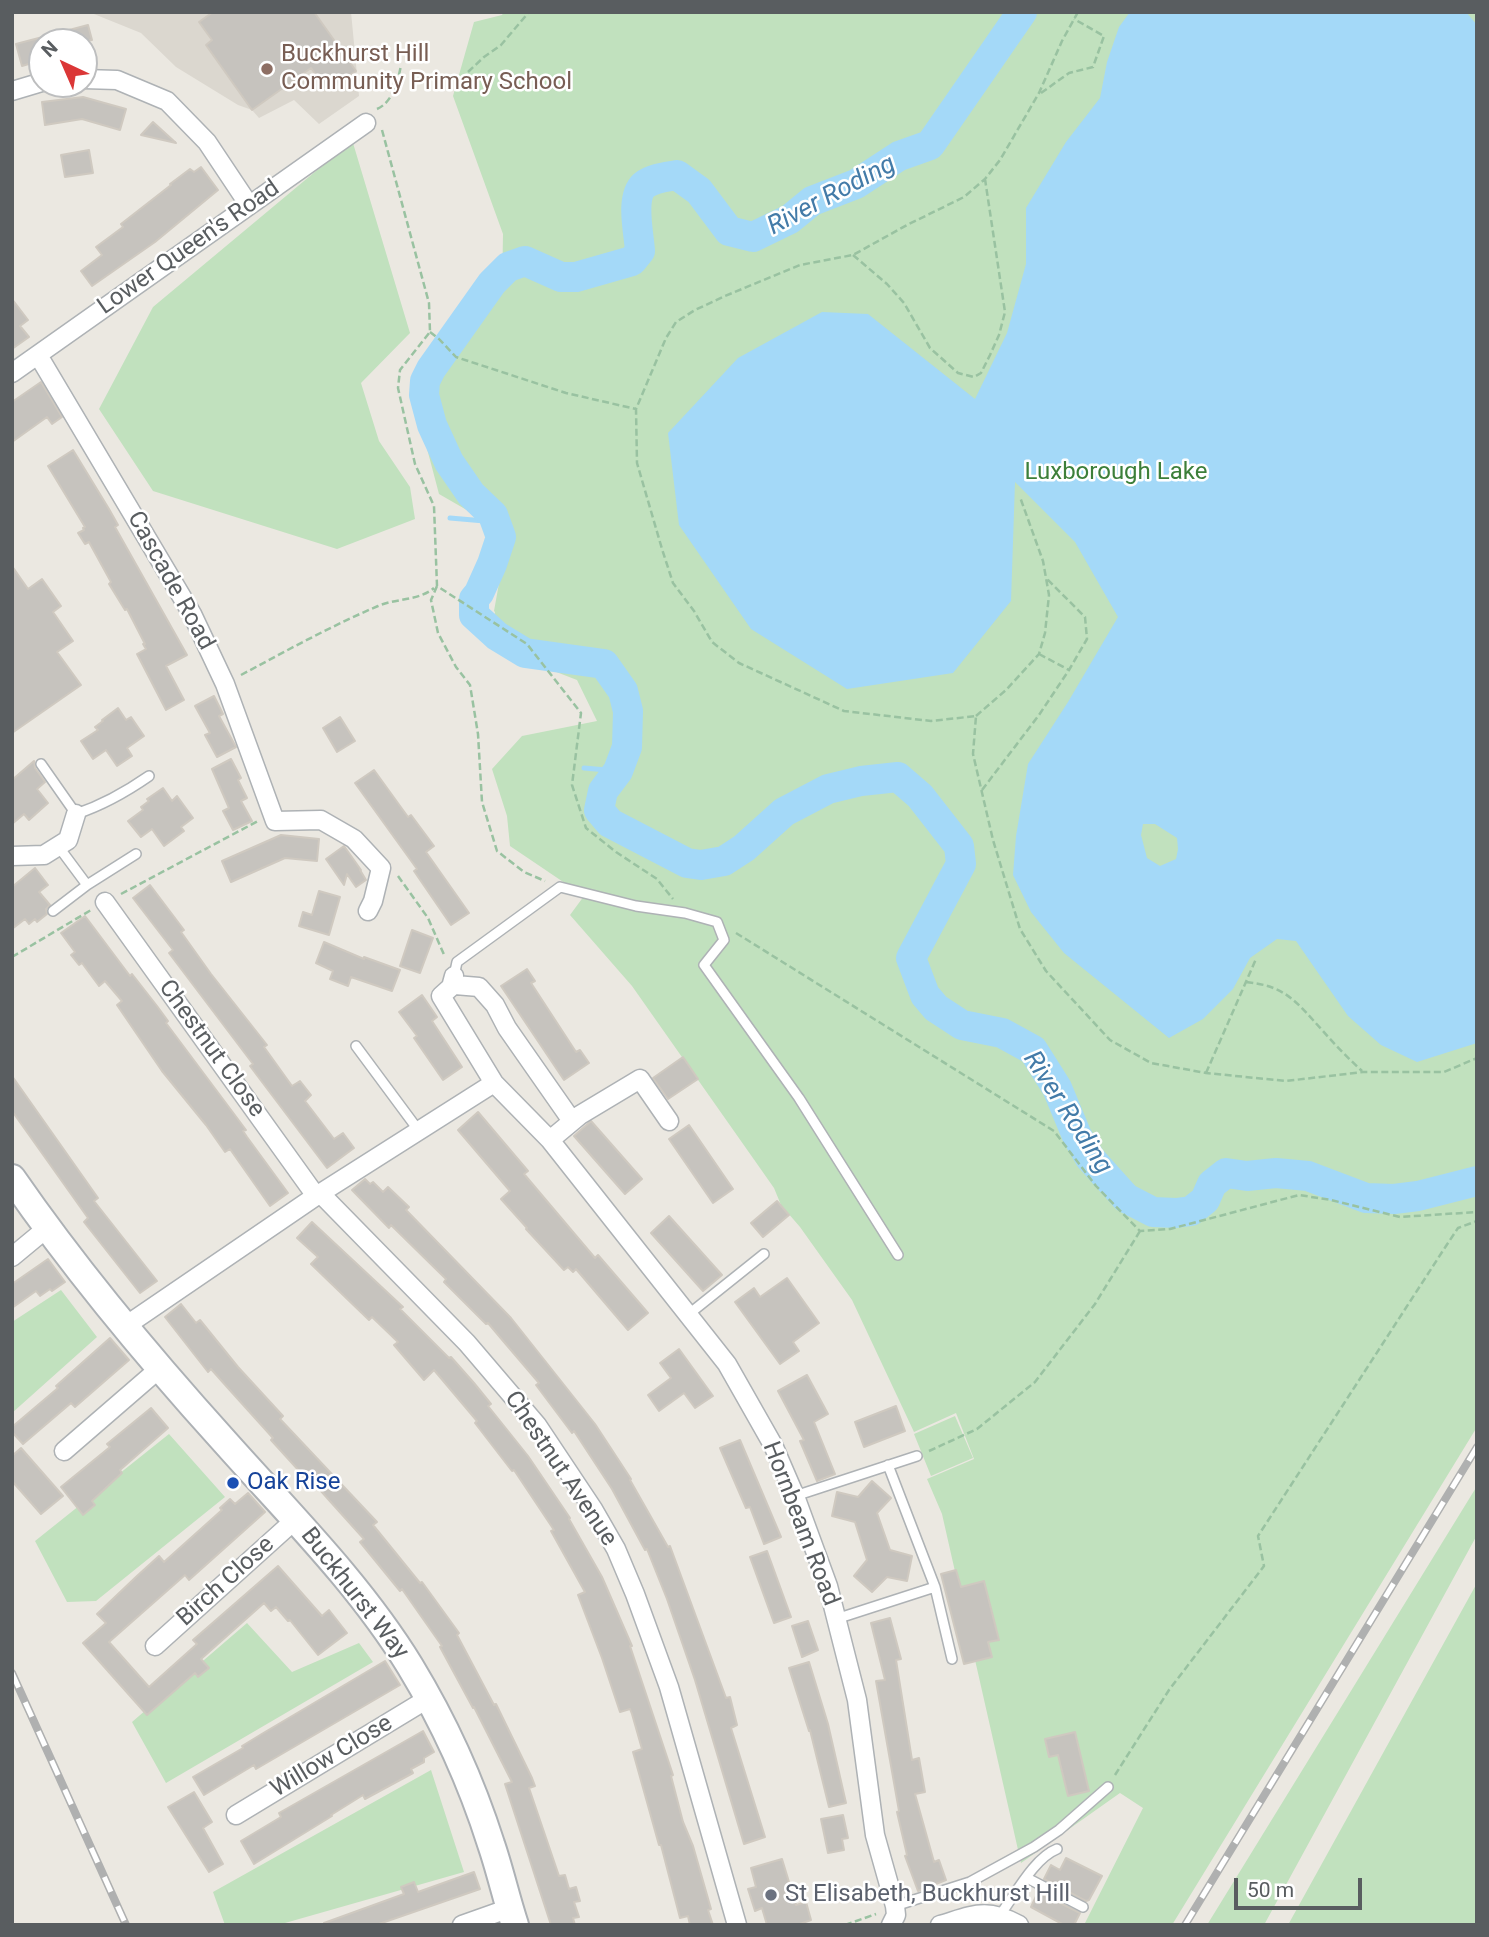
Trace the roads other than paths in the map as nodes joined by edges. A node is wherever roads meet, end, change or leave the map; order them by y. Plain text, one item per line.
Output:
1 (98, 79) edge
2 (366, 122) road end
3 (249, 205) junction
4 (38, 355) junction
5 (12, 373) edge
6 (41, 764) dead end
7 (149, 776) dead end
8 (76, 814) junction
9 (58, 846) junction
10 (136, 854) dead end
11 (12, 856) edge
12 (87, 885) junction
13 (105, 902) road end
14 (53, 911) dead end
15 (368, 911) dead end
16 (452, 981) junction
17 (356, 1045) dead end
18 (494, 1083) junction
19 (572, 1121) junction
20 (669, 1121) dead end
21 (419, 1131) junction
22 (550, 1140) junction
23 (12, 1178) edge
24 (318, 1195) junction
25 (47, 1228) junction
26 (764, 1254) dead end
27 (898, 1255) dead end
28 (12, 1257) edge
29 (689, 1314) junction
30 (124, 1327) junction
31 (160, 1368) junction
32 (64, 1451) dead end
33 (917, 1455) road end
34 (888, 1465) junction
35 (795, 1496) junction
36 (296, 1519) junction
37 (935, 1587) junction
38 (836, 1619) junction
39 (155, 1646) dead end
40 (952, 1659) dead end
41 (429, 1699) junction
42 (1108, 1787) road end
43 (236, 1815) dead end
44 (1057, 1849) dead end
45 (1027, 1878) junction
46 (895, 1906) junction
47 (1083, 1907) dead end
48 (1000, 1915) junction
49 (513, 1916) edge
50 (462, 1925) edge
51 (737, 1925) edge
52 (891, 1925) edge
53 (940, 1925) edge
54 (1019, 1925) edge

1 - 3 street
2 - 3 street, Lower Queen's Road
3 - 4 street, Lower Queen's Road
4 - 5 street, Lower Queen's Road
4 - 15 street, Cascade Road
6 - 8 lane
7 - 8 lane
8 - 9 street
9 - 11 street
9 - 12 lane
10 - 12 lane
12 - 14 lane
13 - 24 street, Chestnut Close
16 - 18 street, Hornbeam Road
16 - 19 street
16 - 27 lane
17 - 21 lane
18 - 21 street
18 - 22 street, Hornbeam Road
19 - 20 street
19 - 22 street
21 - 24 street
22 - 29 street, Hornbeam Road
23 - 25 street, Buckhurst Way
24 - 30 street
24 - 51 street, Chestnut Avenue
25 - 28 street
25 - 30 street, Buckhurst Way
26 - 29 lane
29 - 35 street, Hornbeam Road
30 - 31 street, Buckhurst Way
31 - 32 street
31 - 36 street, Buckhurst Way
33 - 34 lane
34 - 35 lane
34 - 37 lane
35 - 38 street, Hornbeam Road
36 - 39 street, Birch Close
36 - 41 street, Buckhurst Way
37 - 38 lane
37 - 40 lane
38 - 46 street, Hornbeam Road
41 - 43 street, Willow Close
41 - 49 street, Buckhurst Way
42 - 46 lane
44 - 45 lane
45 - 47 lane
45 - 48 lane
46 - 52 street, Hornbeam Road
48 - 53 street
48 - 54 street
49 - 50 street

